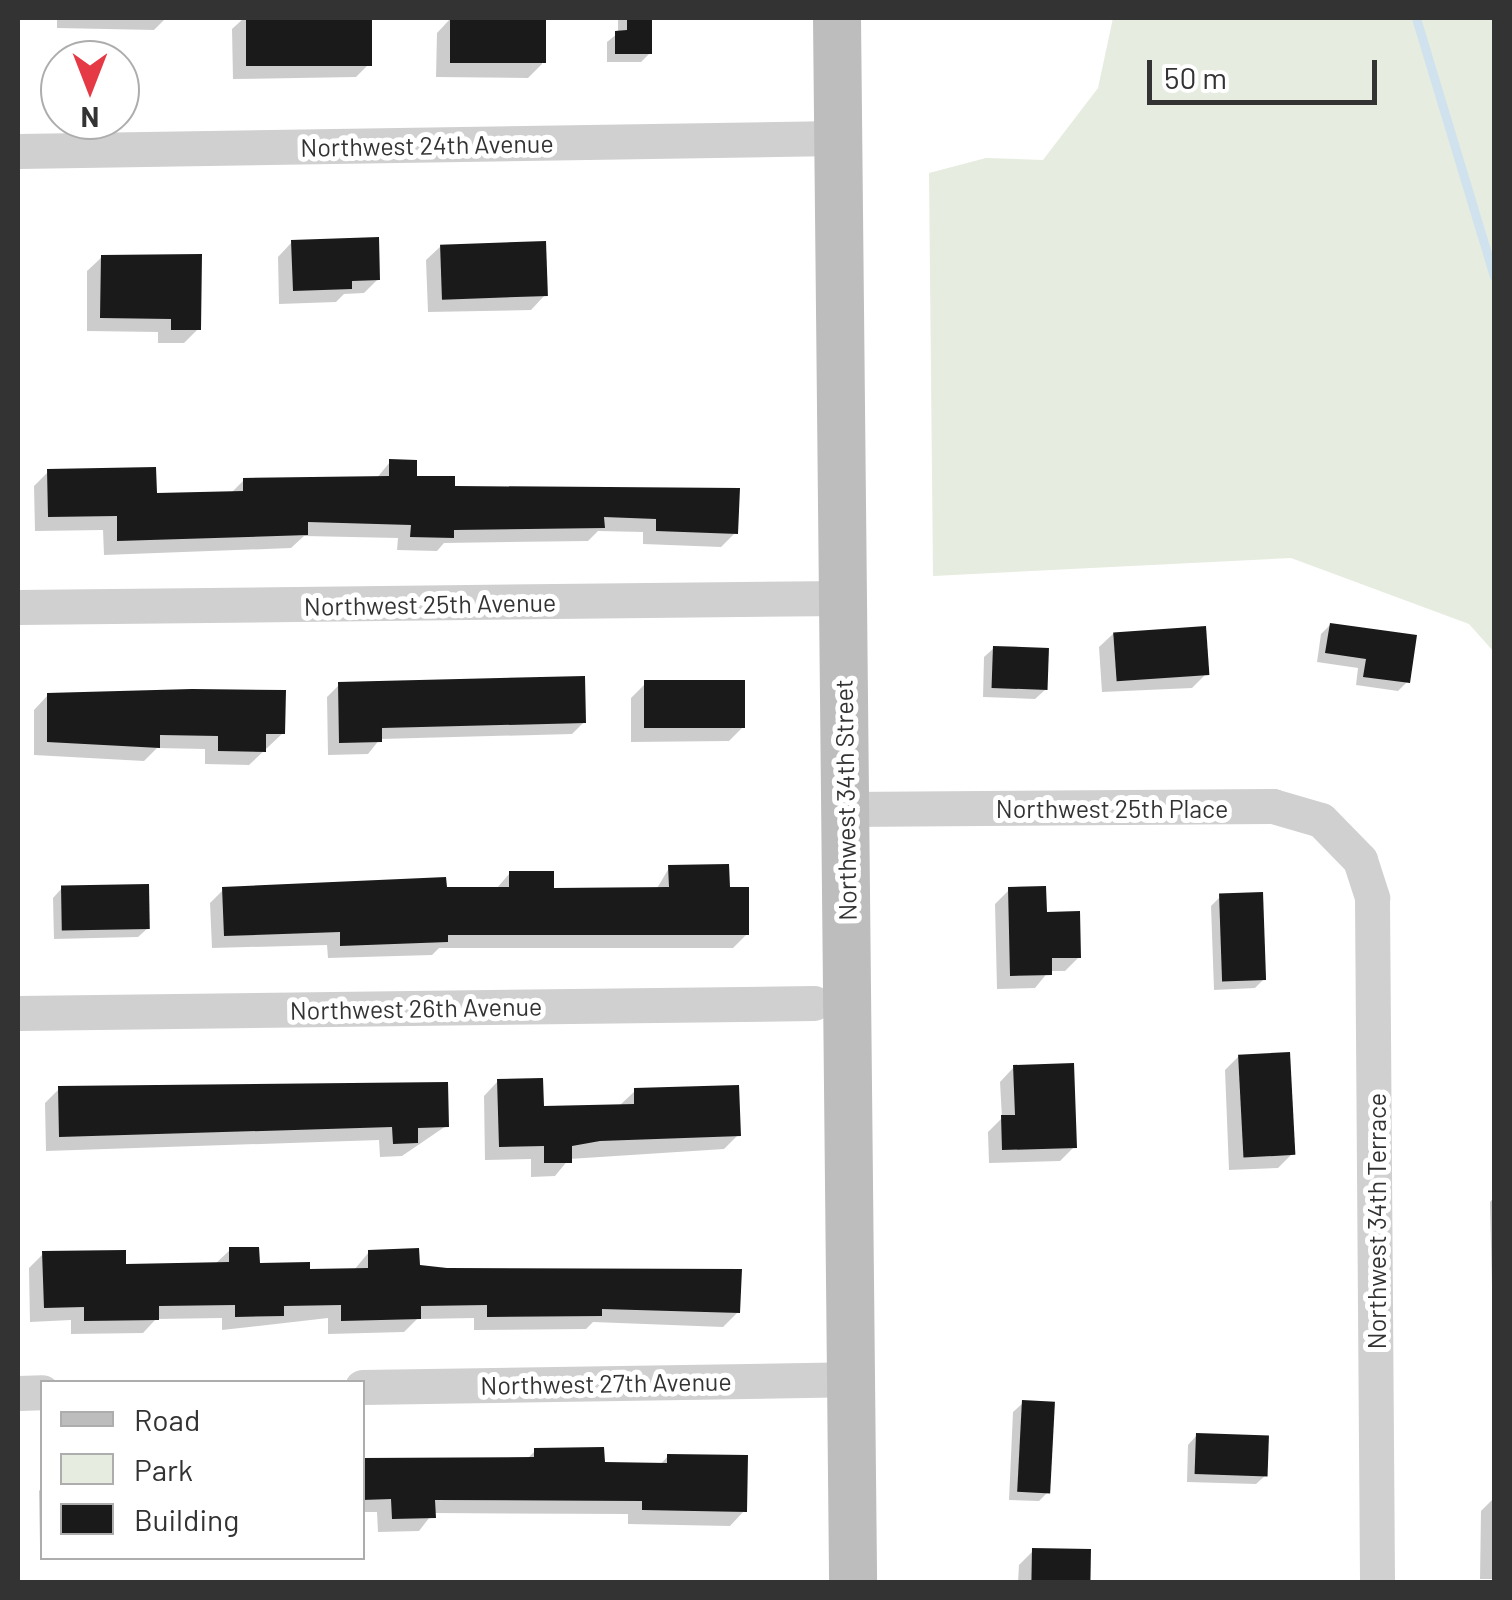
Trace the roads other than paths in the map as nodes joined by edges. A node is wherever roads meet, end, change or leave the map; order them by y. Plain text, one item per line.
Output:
1 (837, 18) edge
2 (837, 138) junction
3 (18, 151) edge
4 (843, 598) junction
5 (18, 607) edge
6 (845, 809) junction
7 (1360, 860) joint
8 (814, 1003) dead end
9 (18, 1013) edge
10 (850, 1379) junction
11 (365, 1387) edge
12 (852, 1582) edge
13 (1377, 1582) edge

1 - 2 main road, Northwest 34th Street
2 - 3 street, Northwest 24th Avenue
2 - 4 main road, Northwest 34th Street
4 - 5 street, Northwest 25th Avenue
4 - 6 main road, Northwest 34th Street
6 - 7 street, Northwest 25th Place
6 - 10 main road, Northwest 34th Street
7 - 13 street, Northwest 34th Terrace
8 - 9 street, Northwest 26th Avenue
10 - 11 street, Northwest 27th Avenue
10 - 12 main road, Northwest 34th Street

